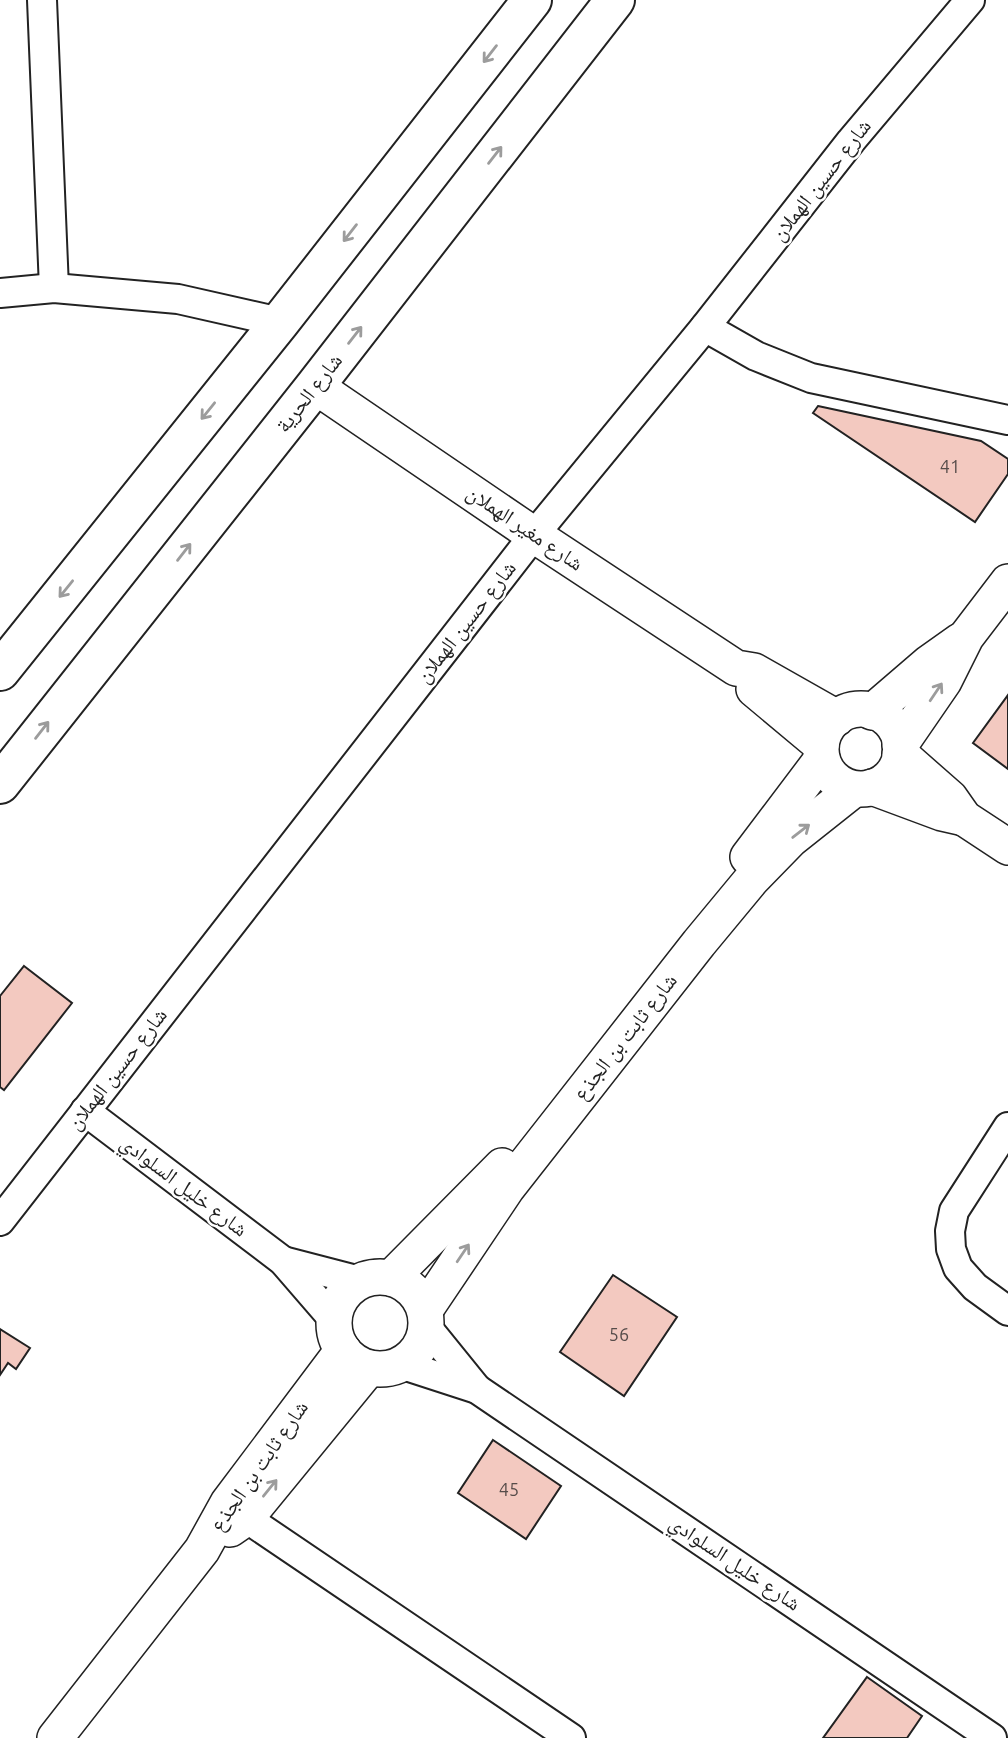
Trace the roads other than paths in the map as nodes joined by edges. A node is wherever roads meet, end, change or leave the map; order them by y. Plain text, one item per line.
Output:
1 (42, 0) edge
2 (532, 0) edge
3 (615, 0) edge
4 (970, 0) edge
5 (54, 288) junction
6 (0, 293) edge
7 (280, 322) junction
8 (705, 327) junction
9 (315, 386) junction
10 (1008, 420) edge
11 (534, 535) junction
12 (1008, 582) edge
13 (965, 637) junction
14 (0, 671) edge
15 (872, 712) junction
16 (827, 740) junction
17 (900, 749) junction
18 (0, 784) edge
19 (863, 788) junction
20 (964, 818) junction
21 (1008, 847) edge
22 (85, 1111) junction
23 (1008, 1127) edge
24 (0, 1221) edge
25 (282, 1261) junction
26 (375, 1280) junction
27 (1008, 1311) edge
28 (425, 1318) junction
29 (361, 1350) junction
30 (477, 1389) junction
31 (237, 1510) junction
32 (55, 1738) edge
33 (571, 1738) edge
34 (992, 1738) edge

1 - 5 street
2 -> 7 highway
9 -> 3 highway, شارع الحرية
4 - 8 street, شارع حسين الهملان
5 - 6 street
5 - 7 street
7 -> 14 highway
8 - 10 street
8 - 11 street, شارع حسين الهملان
9 - 11 street, شارع مغير الهملان
18 -> 9 highway, شارع الحرية
11 - 16 street, شارع مغير الهملان
11 - 22 street, شارع حسين الهملان
12 - 13 street
13 - 15 street
17 -> 13 street
15 - 16 street
15 - 17 street
16 - 19 street
16 - 26 street, شارع ثابت بن الجذع
17 - 19 street
17 - 20 street
19 - 20 street
28 -> 19 street, شارع ثابت بن الجذع
20 - 21 street
22 - 24 street, شارع حسين الهملان
22 - 25 street, شارع خليل السلوادي
23 - 27 street
25 - 26 street, شارع خليل السلوادي
25 - 29 street, شارع خليل السلوادي
26 - 28 street
26 - 29 street
28 - 29 street
28 - 30 street, شارع خليل السلوادي
29 - 30 street, شارع خليل السلوادي
29 - 31 street, شارع ثابت بن الجذع
30 - 34 street, شارع خليل السلوادي
31 - 32 street, شارع ثابت بن الجذع
31 - 33 street

